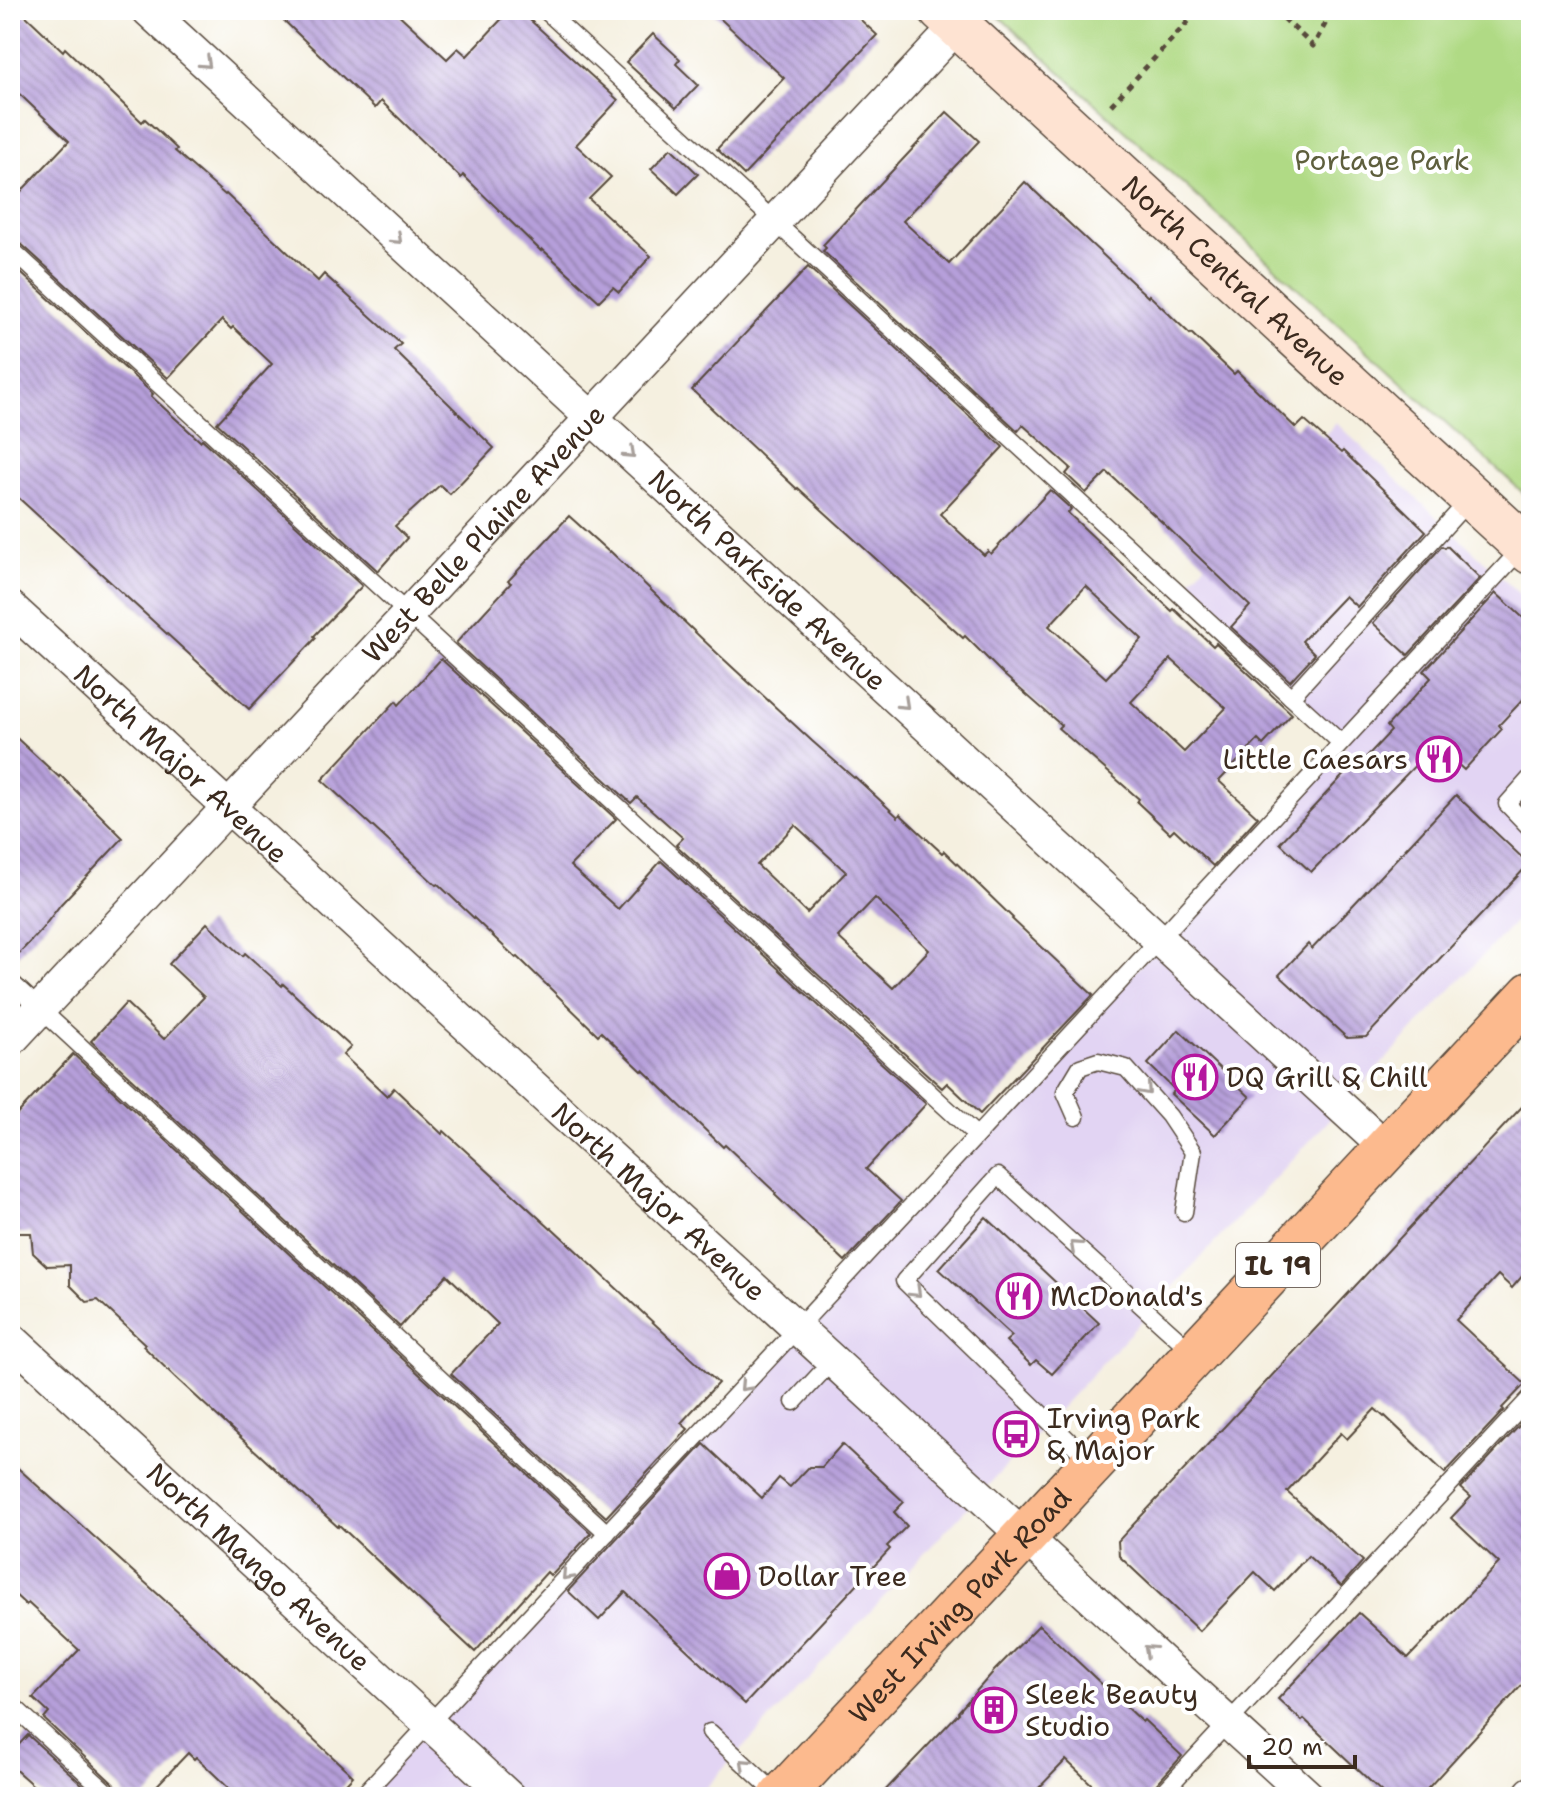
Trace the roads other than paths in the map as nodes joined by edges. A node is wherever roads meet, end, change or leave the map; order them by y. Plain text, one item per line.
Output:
1 (148, 10) edge
2 (545, 10) edge
3 (950, 18) edge
4 (775, 222) junction
5 (10, 248) edge
6 (592, 418) junction
7 (1472, 498) junction
8 (1528, 549) edge
9 (10, 607) edge
10 (409, 614) junction
11 (1291, 697) junction
12 (1341, 743) junction
13 (1531, 777) edge
14 (229, 807) junction
15 (1531, 829) edge
16 (1159, 939) junction
17 (10, 981) edge
18 (1531, 994) edge
19 (40, 1009) junction
20 (10, 1041) edge
21 (1076, 1117) dead end
22 (976, 1135) junction
23 (1387, 1149) junction
24 (1184, 1212) dead end
25 (799, 1329) junction
26 (10, 1338) edge
27 (1195, 1355) junction
28 (833, 1360) junction
29 (1531, 1397) edge
30 (794, 1402) dead end
31 (1093, 1463) junction
32 (607, 1533) junction
33 (1025, 1536) junction
34 (10, 1703) edge
35 (1228, 1722) junction
36 (429, 1724) junction
37 (710, 1732) dead end
38 (112, 1797) edge
39 (361, 1797) edge
40 (509, 1797) edge
41 (781, 1797) edge
42 (1159, 1797) edge
43 (1309, 1797) edge

1 -> 6 street, North Parkside Avenue
2 - 4 lane
3 - 4 street, West Belle Plaine Avenue
3 - 7 main road, North Central Avenue
4 - 6 street, West Belle Plaine Avenue
4 - 11 lane
5 - 10 lane
6 - 10 street, West Belle Plaine Avenue
6 -> 16 street, North Parkside Avenue
7 - 8 main road, North Central Avenue
7 - 11 lane
8 - 12 lane
9 - 14 street, North Major Avenue
10 - 14 street, West Belle Plaine Avenue
10 - 22 lane
11 - 12 lane
12 - 16 lane
13 - 15 lane
14 - 19 street, West Belle Plaine Avenue
14 - 25 street, North Major Avenue
16 - 22 lane
16 - 23 street, North Parkside Avenue
17 - 19 lane
18 - 23 main road, West Irving Park Road / IL 19
19 - 20 street, West Belle Plaine Avenue
19 - 32 lane
21 -> 24 lane
22 - 25 lane
23 - 27 main road, West Irving Park Road / IL 19
25 - 28 street, North Major Avenue
25 -> 32 lane
26 - 36 street, North Mango Avenue
27 - 31 main road, West Irving Park Road / IL 19
27 -> 31 lane
28 - 30 lane
28 - 33 street, North Major Avenue
29 - 35 lane
31 - 33 main road, West Irving Park Road / IL 19
32 -> 36 lane
35 -> 33 street, North Major Avenue
33 - 41 main road, West Irving Park Road / IL 19
34 - 38 lane
35 - 42 lane
35 - 43 street, North Major Avenue
36 - 39 lane
36 - 40 street, North Mango Avenue
41 -> 37 lane

